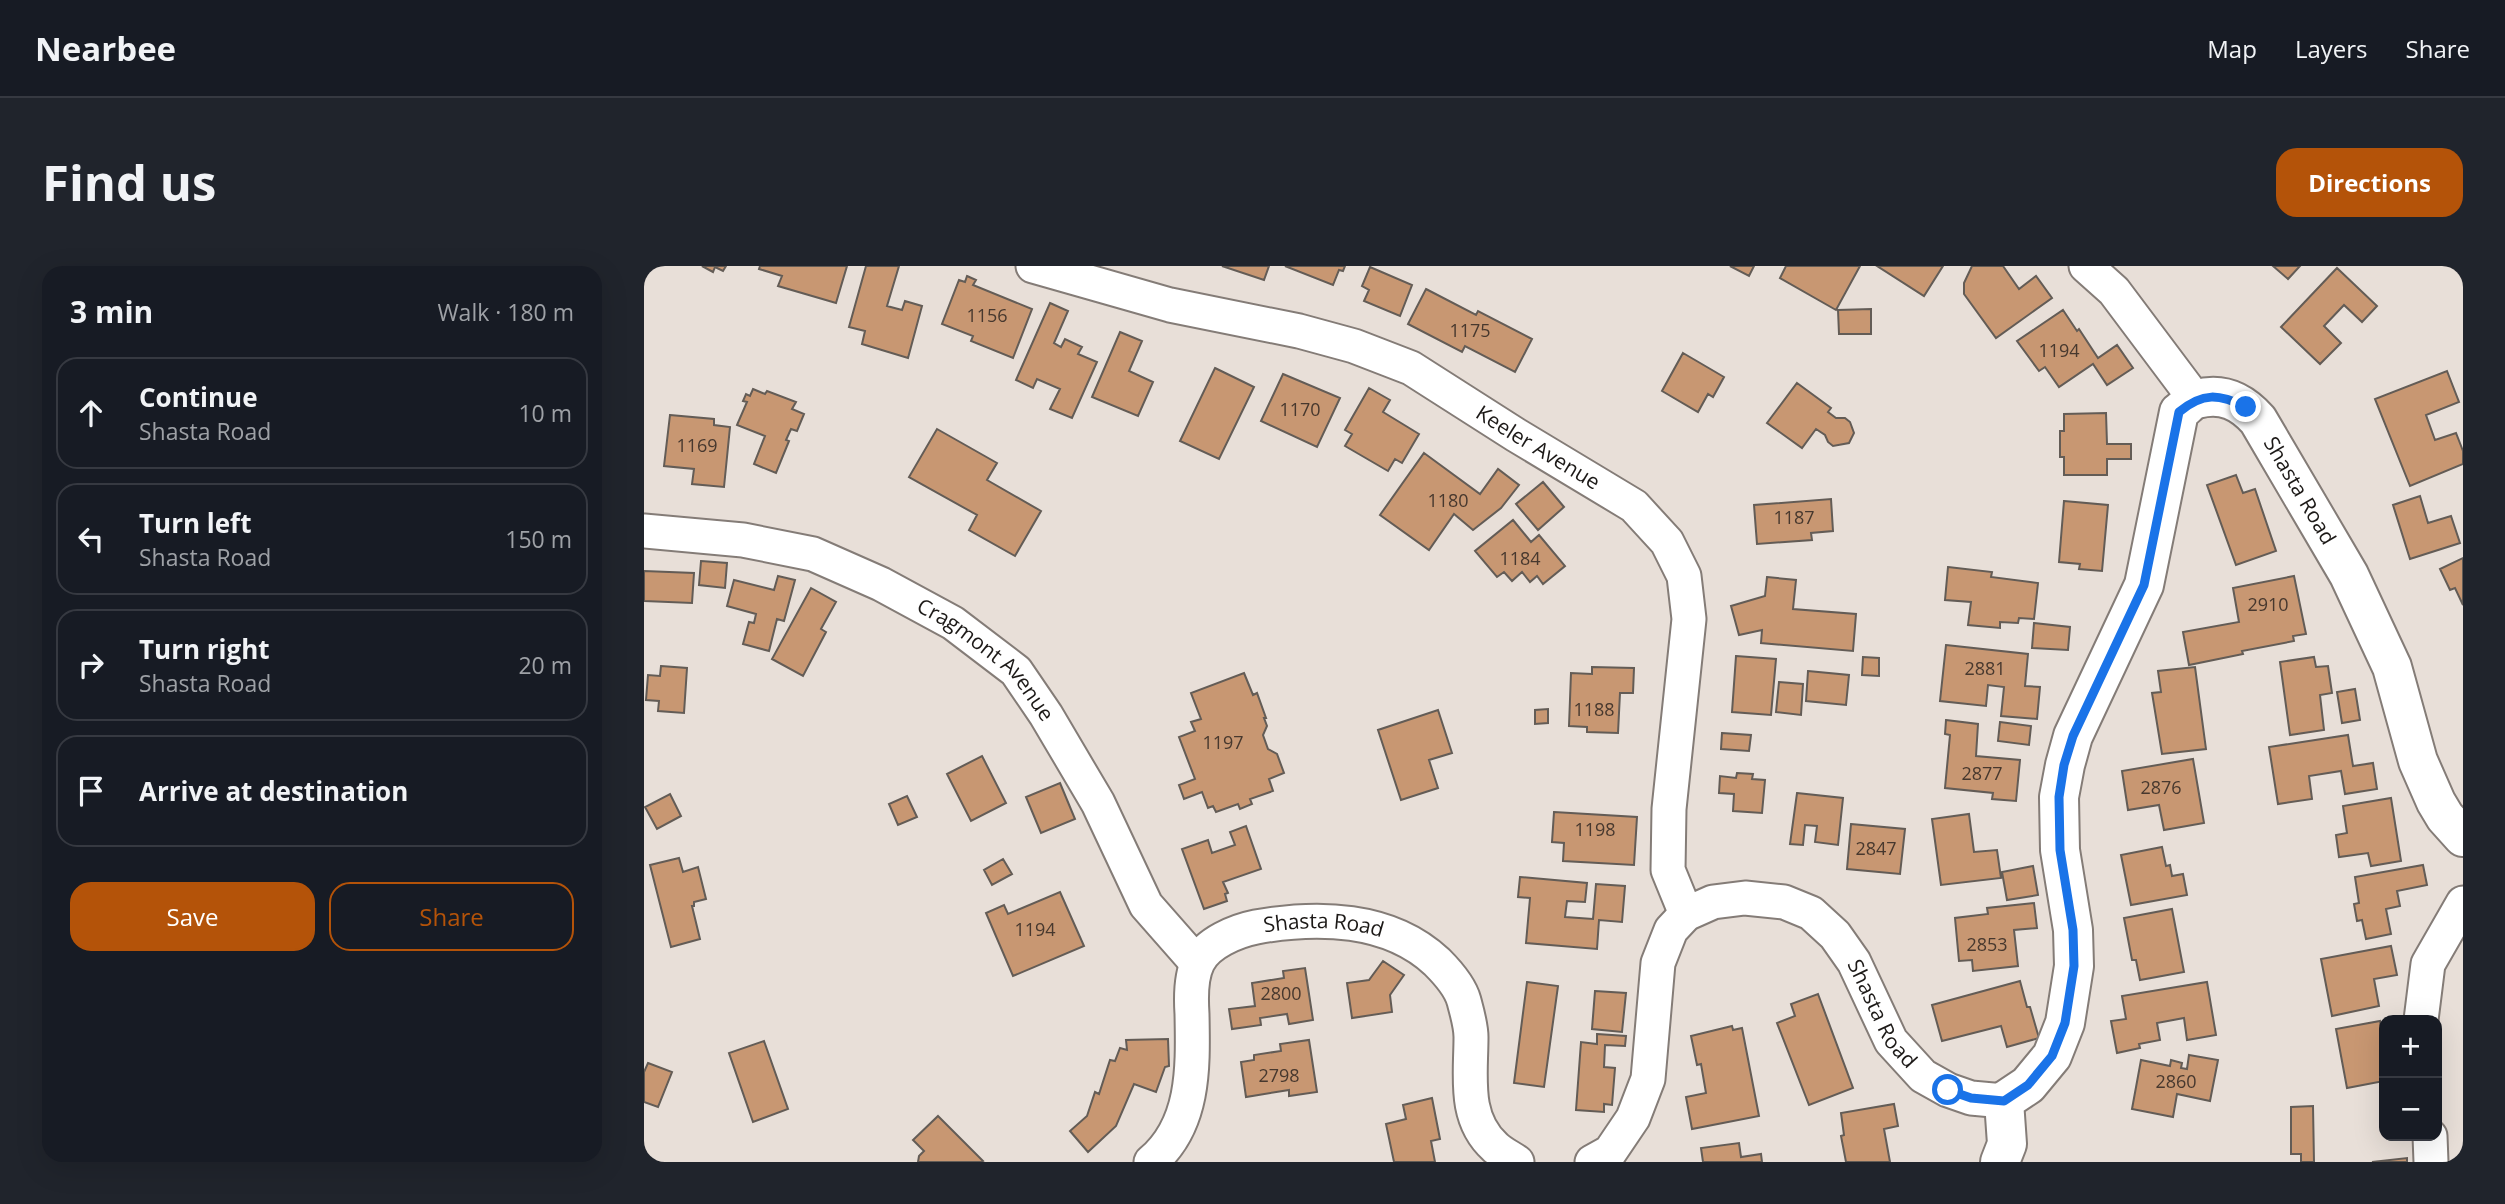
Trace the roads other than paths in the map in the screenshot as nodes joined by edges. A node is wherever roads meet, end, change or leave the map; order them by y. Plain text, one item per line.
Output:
1 (1033, 266) edge
2 (2086, 266) edge
3 (2195, 399) junction
4 (644, 531) edge
5 (2463, 837) edge
6 (2463, 903) edge
7 (1686, 914) junction
8 (1197, 963) junction
9 (2422, 1015) edge
10 (2004, 1101) junction
11 (2430, 1141) edge
12 (1151, 1162) edge
13 (1517, 1162) edge
14 (1592, 1162) edge
15 (2000, 1162) edge
16 (2431, 1162) edge

1 - 7 street, Keeler Avenue
2 - 3 street
3 - 5 street, Shasta Road
3 - 10 street
4 - 8 street, Cragmont Avenue
6 - 9 street
7 - 10 street, Shasta Road
7 - 14 street
8 - 12 street
8 - 13 street, Shasta Road
10 - 15 street
11 - 16 street

